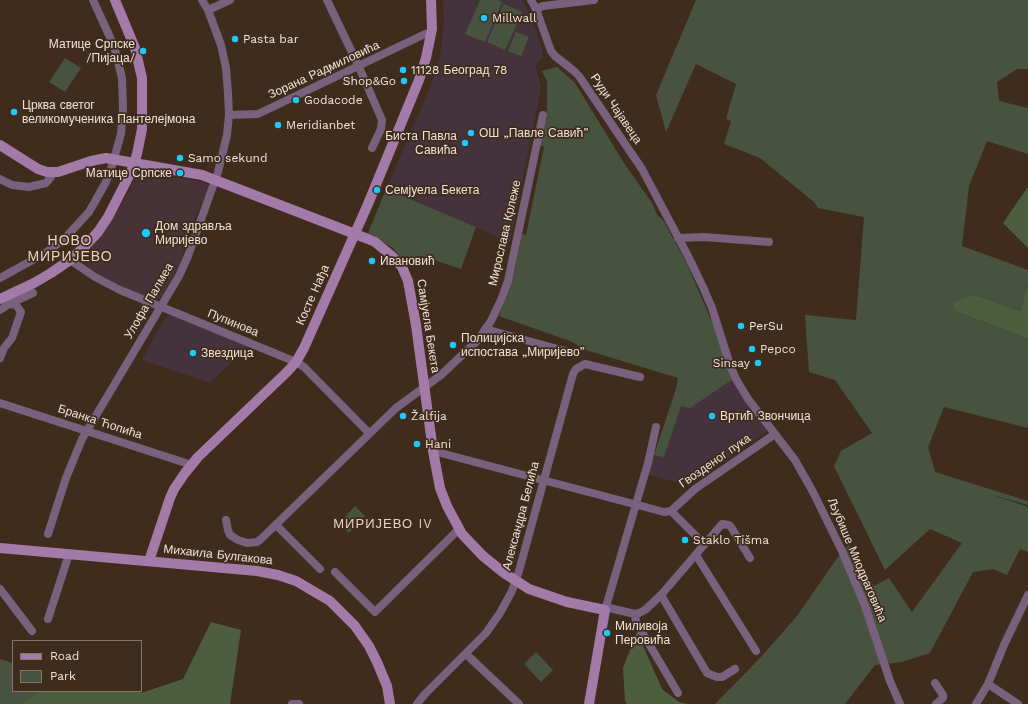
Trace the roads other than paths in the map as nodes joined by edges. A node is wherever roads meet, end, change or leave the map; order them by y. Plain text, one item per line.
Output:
1 (93, 0) edge
2 (116, 0) edge
3 (202, 0) edge
4 (230, 0) edge
5 (327, 0) edge
6 (431, 0) edge
7 (531, 0) edge
8 (594, 0) edge
9 (536, 9) junction
10 (208, 10) junction
11 (426, 34) dead end
12 (359, 67) junction
13 (229, 115) junction
14 (543, 115) dead end
15 (0, 145) edge
16 (372, 148) dead end
17 (115, 159) junction
18 (134, 162) junction
19 (52, 172) junction
20 (0, 179) edge
21 (216, 180) junction
22 (355, 234) junction
23 (678, 238) junction
24 (769, 242) dead end
25 (70, 260) junction
26 (0, 278) edge
27 (33, 293) dead end
28 (5, 302) edge
29 (161, 307) junction
30 (0, 310) edge
31 (486, 329) junction
32 (566, 351) dead end
33 (0, 358) edge
34 (296, 362) junction
35 (640, 377) dead end
36 (424, 388) junction
37 (0, 403) edge
38 (656, 427) dead end
39 (87, 430) junction
40 (369, 433) junction
41 (775, 434) junction
42 (432, 451) junction
43 (192, 465) junction
44 (543, 481) junction
45 (635, 504) junction
46 (671, 511) junction
47 (226, 520) dead end
48 (276, 525) junction
49 (459, 529) junction
50 (48, 534) dead end
51 (704, 544) junction
52 (0, 548) edge
53 (69, 554) junction
54 (696, 555) junction
55 (750, 558) dead end
56 (149, 561) junction
57 (320, 569) dead end
58 (336, 572) dead end
59 (516, 582) junction
60 (0, 589) edge
61 (1028, 594) edge
62 (661, 595) junction
63 (605, 608) junction
64 (635, 614) junction
65 (48, 619) dead end
66 (32, 631) dead end
67 (756, 651) dead end
68 (466, 654) junction
69 (735, 669) dead end
70 (935, 683) dead end
71 (988, 684) junction
72 (678, 693) dead end
73 (899, 703) edge
74 (292, 704) edge
75 (299, 704) edge
76 (390, 704) edge
77 (417, 704) edge
78 (518, 704) edge
79 (589, 704) edge
80 (936, 704) edge
81 (976, 704) edge
82 (1018, 704) edge

1 - 17 street
2 - 18 street
3 - 10 street, Улофа Палмеа
4 - 10 street
5 - 12 street
6 - 22 street, Косте Нађа
7 - 9 street, Руди Чајавеца
8 - 9 street
9 - 23 street, Руди Чајавеца
10 - 13 street, Улофа Палмеа
11 - 12 street, Зорана Радмиловића
12 - 13 street, Зорана Радмиловића
12 - 16 street
13 - 21 street, Улофа Палмеа
14 - 31 street, Мирослава Крлеже
15 - 19 street
17 - 18 street, Самјуела Бекета
17 - 19 street, Самјуела Бекета
17 - 26 street
18 - 21 street, Самјуела Бекета
18 - 25 street
19 - 20 street
21 - 22 street, Самјуела Бекета
21 - 29 street, Улофа Палмеа
22 - 34 street, Косте Нађа
22 - 36 street, Самјуела Бекета
23 - 24 street
23 - 41 street, Руди Чајавеца
25 - 28 street
25 - 29 street, Пупинова
27 - 28 street
28 - 30 street
28 - 33 street
29 - 34 street, Пупинова
29 - 39 street, Улофа Палмеа
31 - 32 street
31 - 36 street, Мирослава Крлеже
34 - 40 street, Пупинова
34 - 43 street, Косте Нађа
35 - 44 street, Александра Белића
36 - 40 street, Мирослава Крлеже
36 - 42 street, Самјуела Бекета
37 - 39 street, Бранка Ћопића
38 - 45 street
39 - 43 street, Бранка Ћопића
39 - 50 street, Улофа Палмеа
40 - 48 street, Мирослава Крлеже
41 - 46 street, Гвозденог пука
41 - 73 street, Љубише Миодраговића
42 - 44 street
42 - 49 street, Самјуела Бекета
43 - 56 street, Косте Нађа
44 - 45 street
44 - 59 street, Александра Белића
45 - 46 street
45 - 63 street
46 - 51 street
47 - 48 street, Мирослава Крлеже
48 - 57 street
49 - 58 street
49 - 59 street, Самјуела Бекета
51 - 54 street
51 - 55 street
52 - 53 street, Михаила Булгакова
53 - 56 street, Михаила Булгакова
53 - 65 street
54 - 62 street
54 - 67 street
56 - 76 street, Михаила Булгакова
59 - 63 street, Самјуела Бекета
59 - 68 street, Александра Белића
60 - 66 street
61 - 71 street
62 - 64 street
62 - 69 street
63 - 64 street
63 - 79 street
64 - 72 street
68 - 77 street, Александра Белића
68 - 78 street
70 - 80 street
71 - 81 street
71 - 82 street
74 - 75 street

